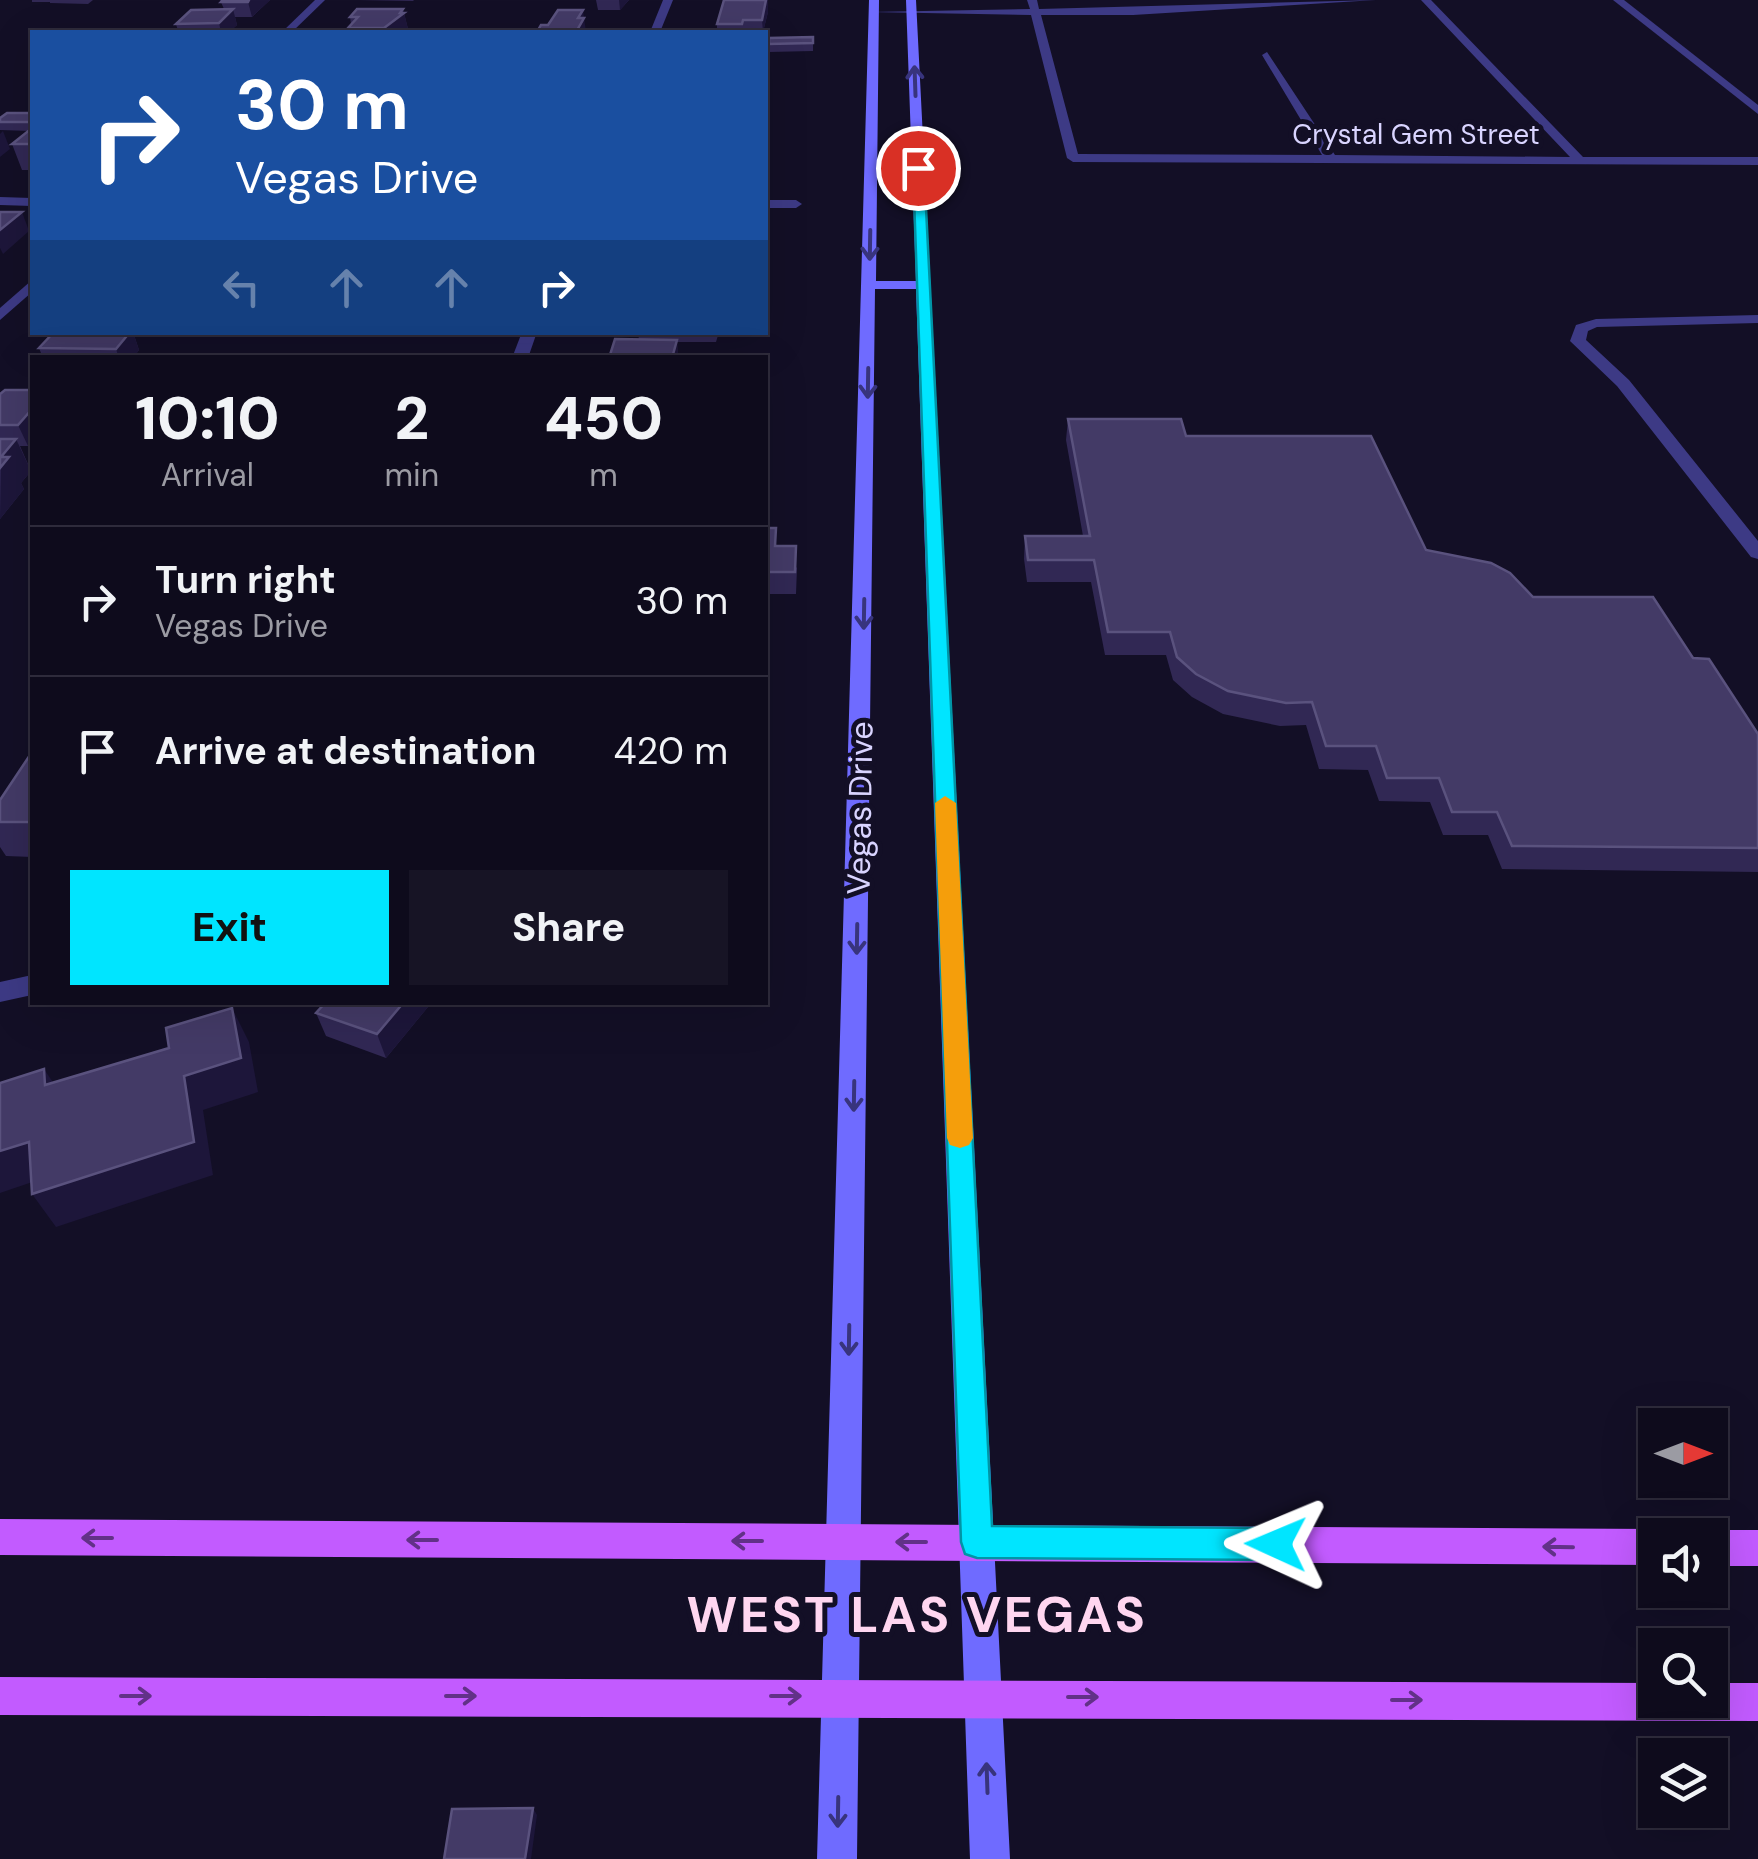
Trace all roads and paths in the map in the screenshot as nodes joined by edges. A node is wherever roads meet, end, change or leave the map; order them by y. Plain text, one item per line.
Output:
1 (320, 0) edge
2 (668, 0) edge
3 (1371, 0) edge
4 (1426, 0) edge
5 (1618, 0) edge
6 (1236, 3) edge
7 (874, 6) edge
8 (912, 6) edge
9 (1034, 6) edge
10 (290, 30) edge
11 (656, 30) edge
12 (1267, 56) dead end
13 (1758, 112) edge
14 (1330, 158) junction
15 (1580, 160) junction
16 (1758, 161) edge
17 (0, 202) edge
18 (30, 202) edge
19 (768, 204) edge
20 (796, 204) dead end
21 (870, 285) junction
22 (924, 285) junction
23 (30, 286) edge
24 (0, 316) edge
25 (1758, 319) edge
26 (1758, 553) edge
27 (30, 986) edge
28 (0, 992) edge
29 (0, 1538) edge
30 (845, 1541) junction
31 (977, 1542) junction
32 (1638, 1548) edge
33 (1728, 1548) edge
34 (1758, 1548) edge
35 (0, 1696) edge
36 (841, 1696) junction
37 (985, 1697) junction
38 (1758, 1702) edge
39 (837, 1859) edge
40 (990, 1859) edge

1 - 10 street
2 - 11 street
3 - 6 street
4 - 15 street
5 - 13 street
6 - 9 street
7 - 8 street
7 -> 21 main road, Vegas Drive
8 - 9 street
22 -> 8 main road
9 - 14 street, Crystal Gem Street
12 - 14 street
14 - 15 street, Crystal Gem Street
15 - 16 street, Crystal Gem Street
17 - 18 street
19 - 20 street
21 - 22 main road
21 -> 30 main road, Vegas Drive
22 - 31 main road
23 - 24 street
25 - 26 street
27 - 28 street
30 -> 29 main road
31 -> 30 main road
30 - 36 main road, Vegas Drive
32 -> 31 main road
31 - 37 main road
33 - 34 main road
35 -> 36 main road
36 - 37 main road
36 -> 39 main road, Vegas Drive
37 -> 38 main road
40 -> 37 main road

